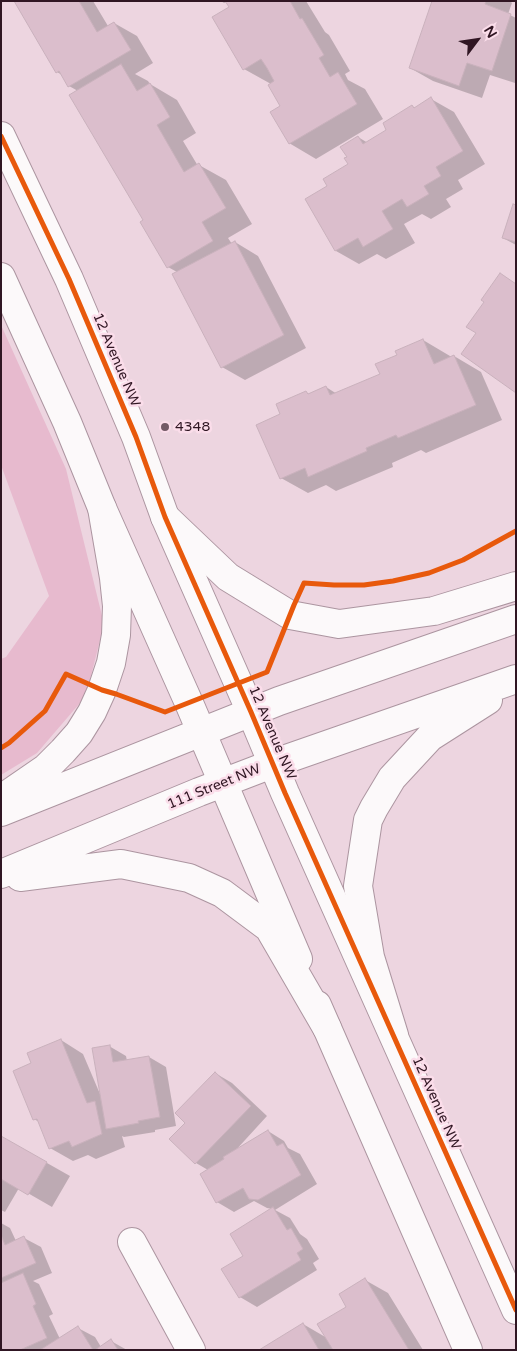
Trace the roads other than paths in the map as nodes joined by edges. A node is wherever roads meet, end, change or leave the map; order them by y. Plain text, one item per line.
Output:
1 (1, 136) edge
2 (1, 277) edge
3 (102, 508) junction
4 (165, 518) junction
5 (516, 586) edge
6 (516, 619) edge
7 (516, 681) edge
8 (251, 712) junction
9 (201, 731) junction
10 (272, 764) junction
11 (223, 783) junction
12 (1, 799) edge
13 (1, 812) edge
14 (1, 874) edge
15 (1, 879) edge
16 (327, 1028) junction
17 (394, 1036) junction
18 (132, 1242) dead end
19 (516, 1310) edge
20 (191, 1350) edge
21 (468, 1350) edge

1 - 4 main road, 12 Avenue NW
2 - 3 main road
3 - 9 main road
3 - 12 main road
4 - 5 main road
4 - 8 main road, 12 Avenue NW
6 - 8 main road
7 - 10 main road, 111 Street NW
7 - 17 main road
8 - 9 main road
8 - 10 main road, 12 Avenue NW
9 - 11 main road
9 - 13 main road
10 - 11 main road, 111 Street NW
10 - 17 main road, 12 Avenue NW
11 - 14 main road, 111 Street NW
11 - 16 main road
15 - 16 main road
16 - 21 main road
17 - 19 main road, 12 Avenue NW
18 - 20 main road

